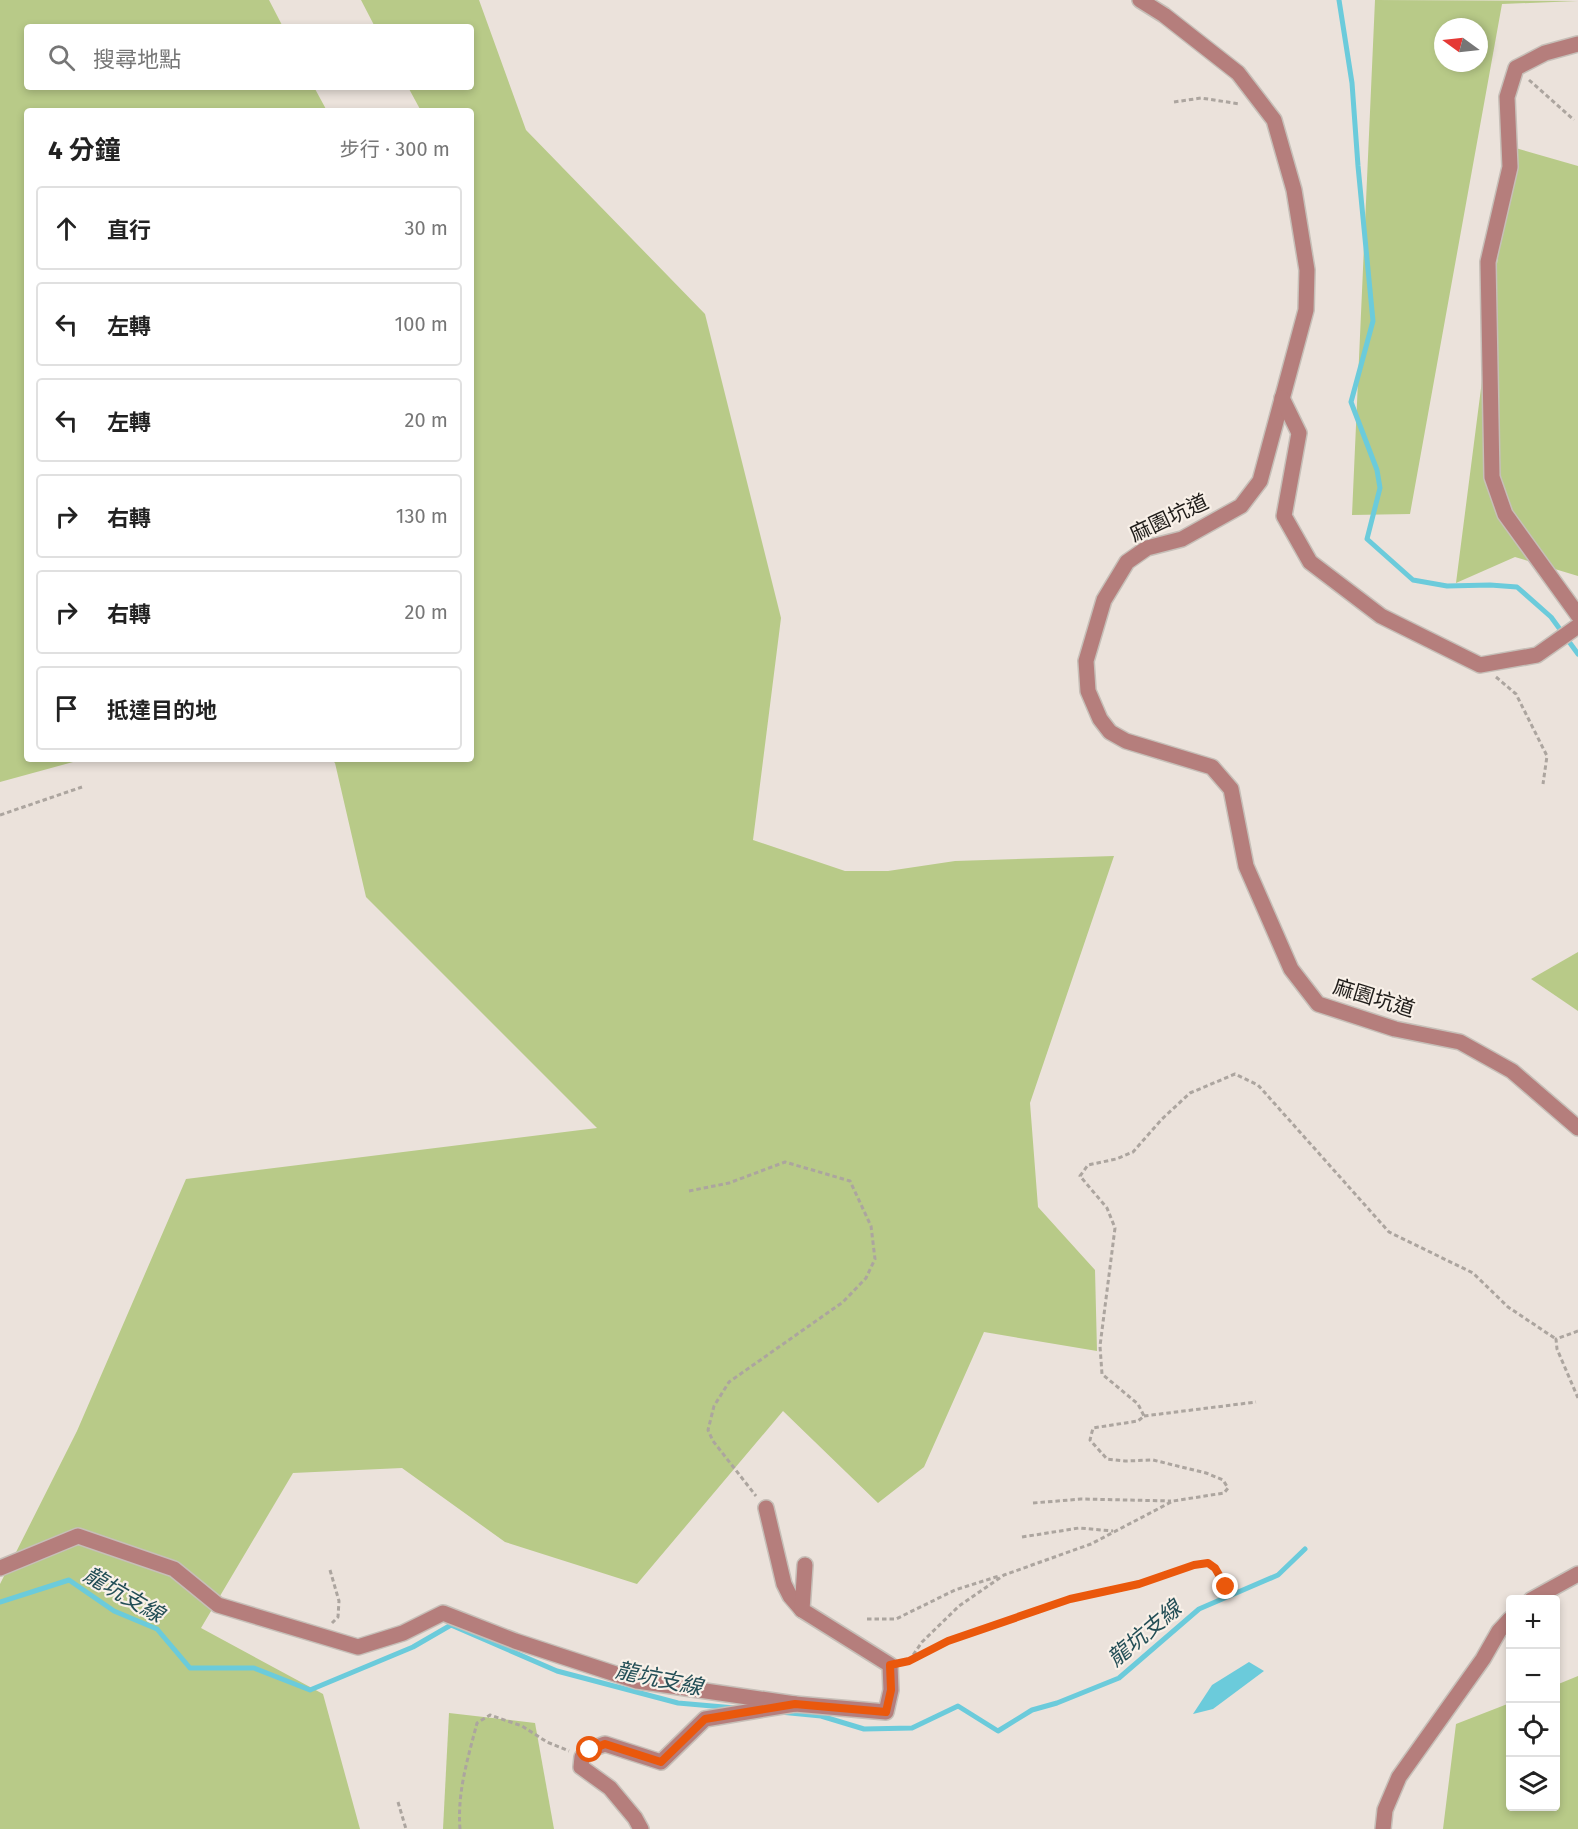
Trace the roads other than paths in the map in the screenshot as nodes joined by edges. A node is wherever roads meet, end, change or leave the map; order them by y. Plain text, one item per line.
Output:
1 (1140, 0) edge
2 (1578, 44) edge
3 (1282, 398) junction
4 (1578, 615) edge
5 (1578, 626) edge
6 (1578, 1128) edge
7 (766, 1508) road end
8 (805, 1565) dead end
9 (0, 1568) edge
10 (1578, 1574) edge
11 (1539, 1595) edge
12 (802, 1611) junction
13 (1506, 1623) edge
14 (795, 1704) junction
15 (641, 1829) edge
16 (1383, 1829) edge

1 - 3 street, 麻園坑道
2 - 4 street
3 - 5 street
3 - 6 street, 麻園坑道
7 - 12 street
8 - 12 street
9 - 14 street
10 - 11 street
12 - 14 street
13 - 16 street
14 - 15 street

